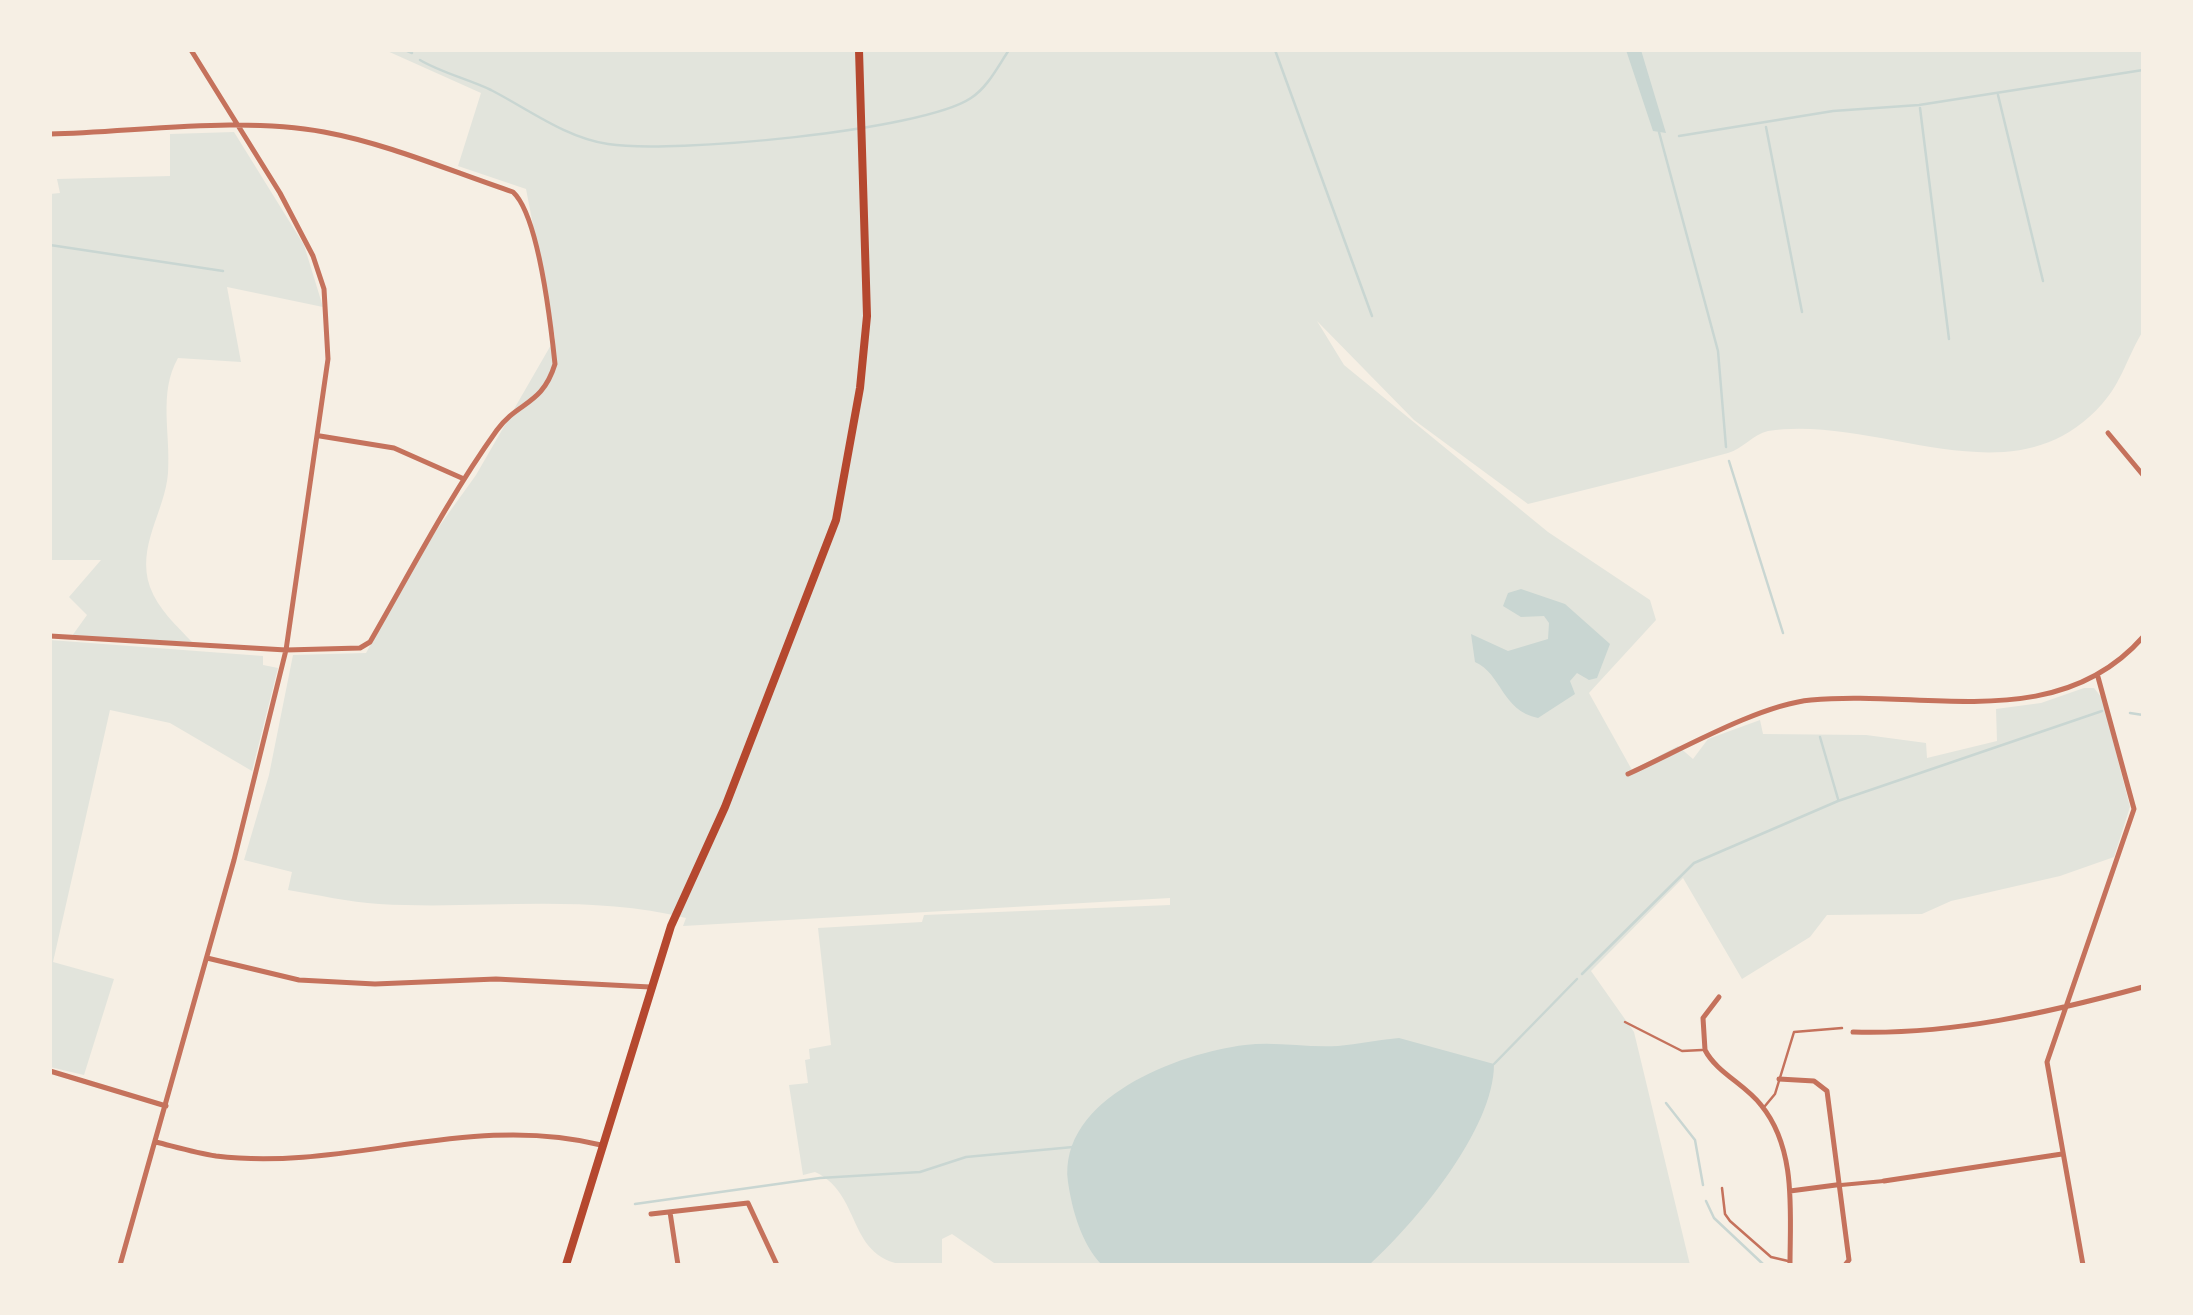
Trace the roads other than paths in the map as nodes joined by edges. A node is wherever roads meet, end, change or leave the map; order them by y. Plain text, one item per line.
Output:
1 (191, 50) edge
2 (860, 50) edge
3 (240, 127) junction
4 (50, 134) edge
5 (2108, 433) dead end
6 (320, 436) junction
7 (2143, 475) edge
8 (465, 479) junction
9 (50, 636) edge
10 (2143, 637) edge
11 (286, 650) junction
12 (2098, 677) junction
13 (1628, 774) dead end
14 (207, 958) junction
15 (650, 987) junction
16 (2143, 987) edge
17 (1719, 997) dead end
18 (2064, 1008) junction
19 (1625, 1022) dead end
20 (1842, 1028) dead end
21 (1852, 1032) dead end
22 (1705, 1050) junction
23 (50, 1072) edge
24 (1779, 1079) junction
25 (166, 1106) junction
26 (1764, 1108) junction
27 (156, 1142) junction
28 (601, 1145) junction
29 (2062, 1154) junction
30 (1884, 1181) joint
31 (1836, 1185) junction
32 (1722, 1188) dead end
33 (1790, 1191) junction
34 (670, 1212) junction
35 (651, 1214) dead end
36 (1790, 1263) edge
37 (120, 1265) edge
38 (566, 1265) edge
39 (678, 1265) edge
40 (776, 1265) edge
41 (1845, 1265) edge
42 (2082, 1265) edge

1 - 3 street
2 - 15 main road
3 - 4 street
3 - 6 street
3 - 8 street
5 - 7 street
6 - 8 street
6 - 11 street
8 - 11 street
9 - 11 street
10 - 12 street
11 - 14 street
12 - 13 street
12 - 18 street
14 - 15 street
14 - 25 street
15 - 28 main road
16 - 18 street
17 - 22 street
18 - 21 street
18 - 29 street
19 - 22 lane
20 - 24 lane
22 - 26 street
23 - 25 street
24 - 26 lane
24 - 31 street
25 - 27 street
26 - 33 street
27 - 28 street
27 - 37 street
28 - 38 main road
29 - 30 street
29 - 42 street
30 - 31 street
31 - 33 street
31 - 41 street
32 - 36 lane
33 - 36 street
34 - 35 street
34 - 39 street
34 - 40 street

